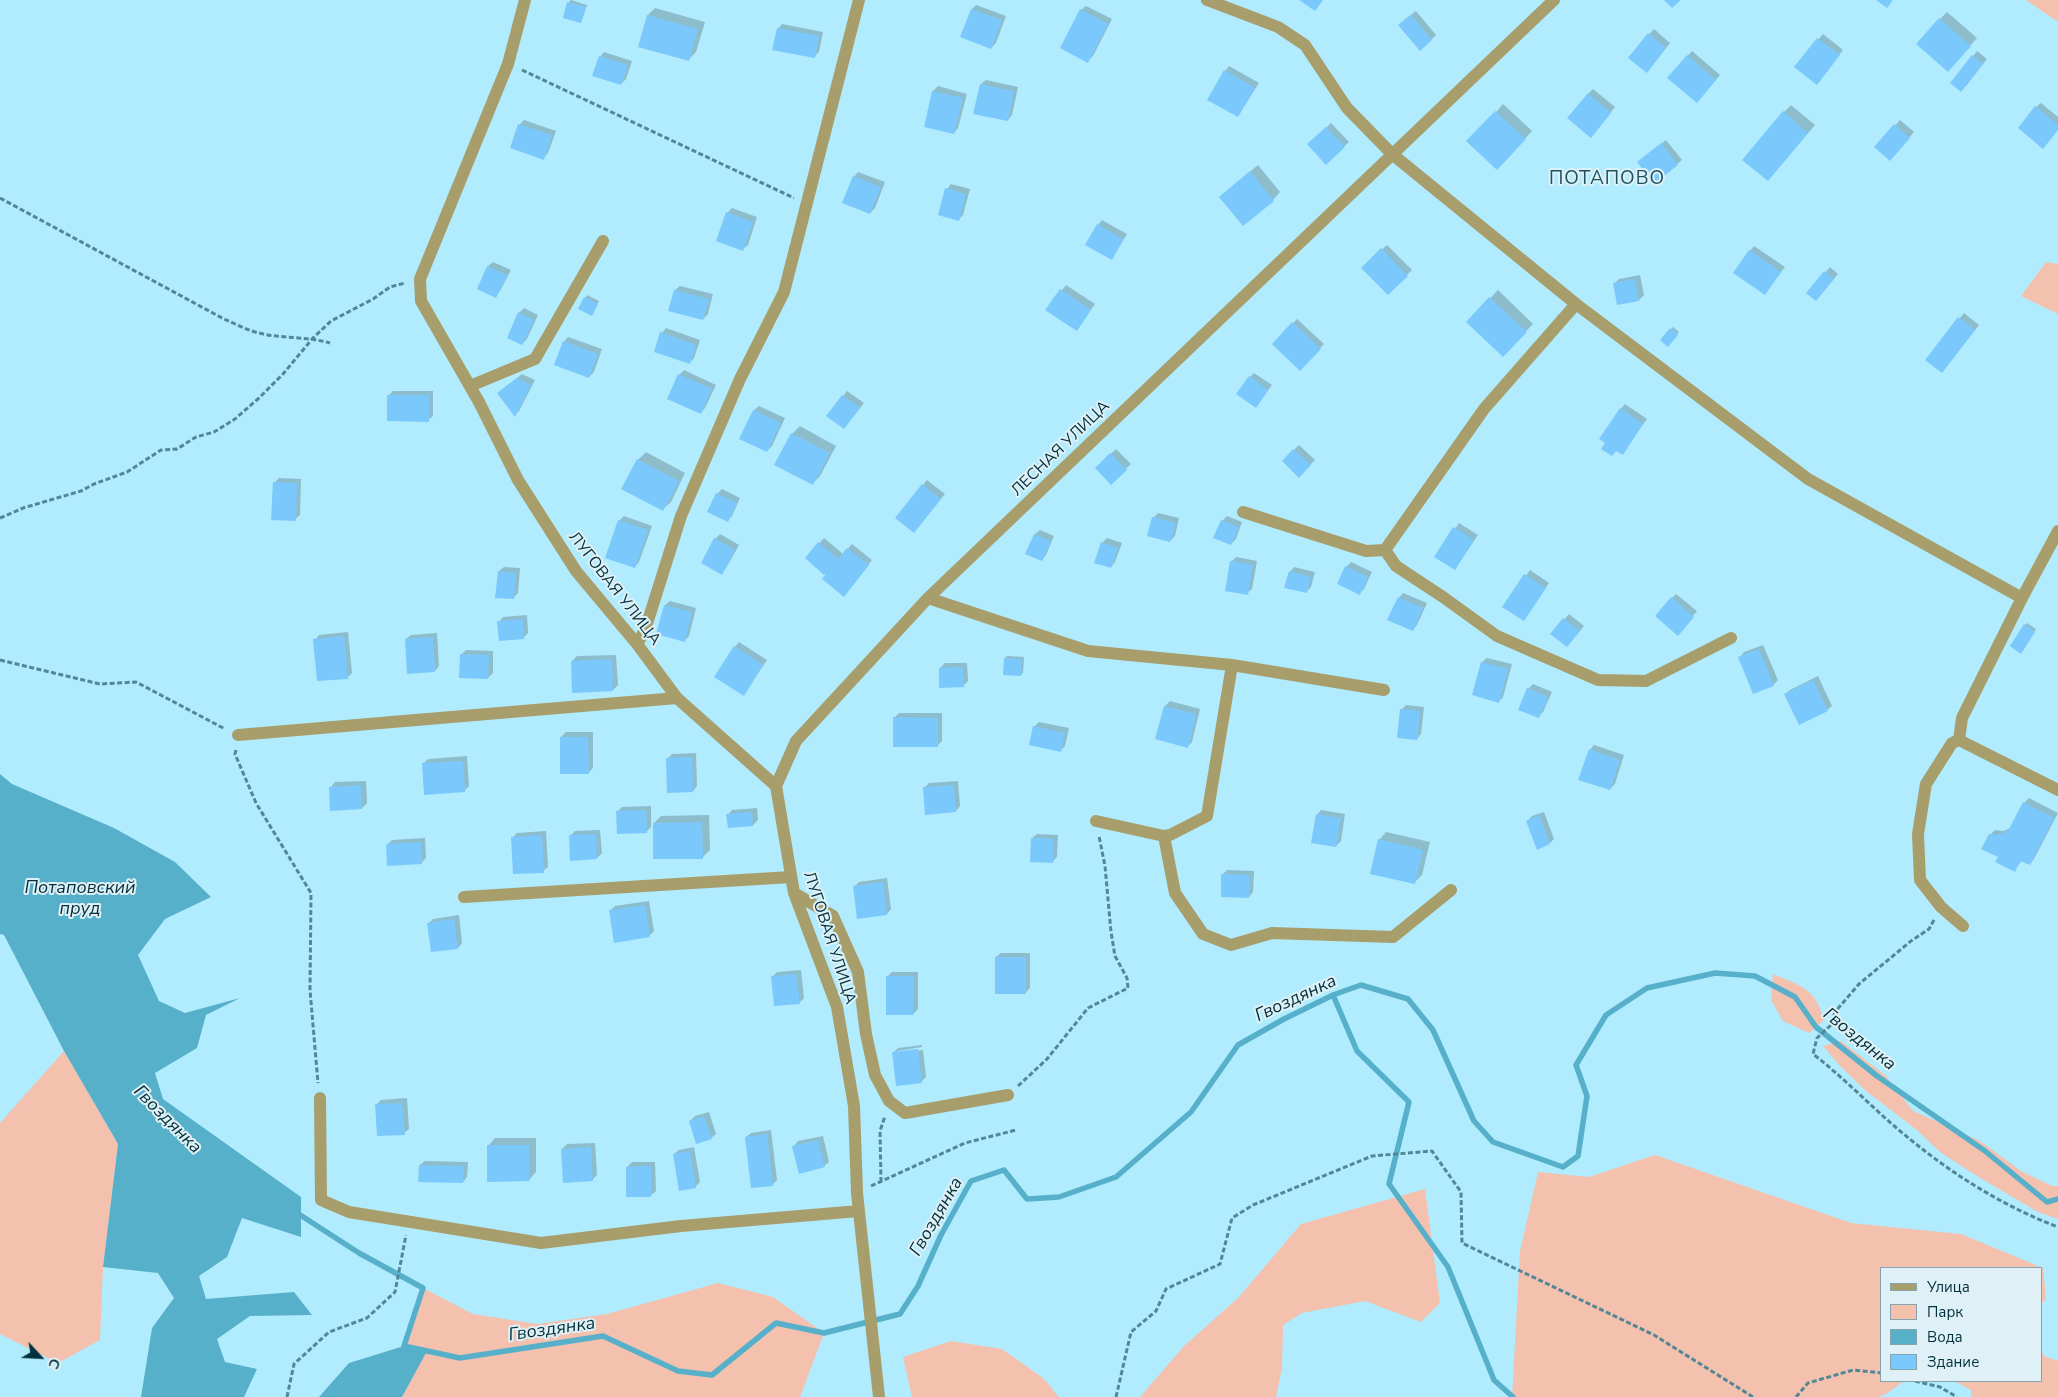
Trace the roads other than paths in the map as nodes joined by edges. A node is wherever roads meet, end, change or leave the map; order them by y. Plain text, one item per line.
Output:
1 (525, 0) edge
2 (859, 0) edge
3 (1207, 0) edge
4 (1554, 0) edge
5 (1392, 154) junction
6 (603, 241) dead end
7 (1576, 304) junction
8 (470, 386) junction
9 (1243, 512) dead end
10 (2058, 531) edge
11 (1385, 550) junction
12 (928, 598) junction
13 (2022, 598) junction
14 (1731, 638) dead end
15 (637, 644) junction
16 (1232, 665) junction
17 (1384, 690) dead end
18 (677, 698) junction
19 (238, 735) road end
20 (1959, 740) junction
21 (776, 786) junction
22 (2058, 790) edge
23 (1096, 821) road end
24 (1164, 836) junction
25 (791, 877) junction
26 (1451, 890) dead end
27 (794, 892) junction
28 (464, 896) dead end
29 (1963, 926) dead end
30 (1008, 1095) road end
31 (320, 1098) road end
32 (859, 1211) junction
33 (879, 1397) edge

1 - 8 street, ЛУГОВАЯ УЛИЦА
2 - 15 street
3 - 5 street
4 - 5 street, ЛЕСНАЯ УЛИЦА
5 - 7 street
5 - 12 street, ЛЕСНАЯ УЛИЦА
6 - 8 street
7 - 11 street
7 - 13 street
8 - 15 street, ЛУГОВАЯ УЛИЦА
9 - 11 street
10 - 13 street
11 - 14 street
12 - 16 street
12 - 21 street, ЛЕСНАЯ УЛИЦА
13 - 20 street
15 - 18 street, ЛУГОВАЯ УЛИЦА
16 - 17 street
16 - 24 street
18 - 19 street
18 - 21 street, ЛУГОВАЯ УЛИЦА
20 - 22 street
20 - 29 street
21 - 25 street, ЛУГОВАЯ УЛИЦА
23 - 24 street
24 - 26 street
25 - 27 street, ЛУГОВАЯ УЛИЦА
25 - 28 street
27 - 30 street
27 - 32 street, ЛУГОВАЯ УЛИЦА
31 - 32 street
32 - 33 street, ЛУГОВАЯ УЛИЦА

